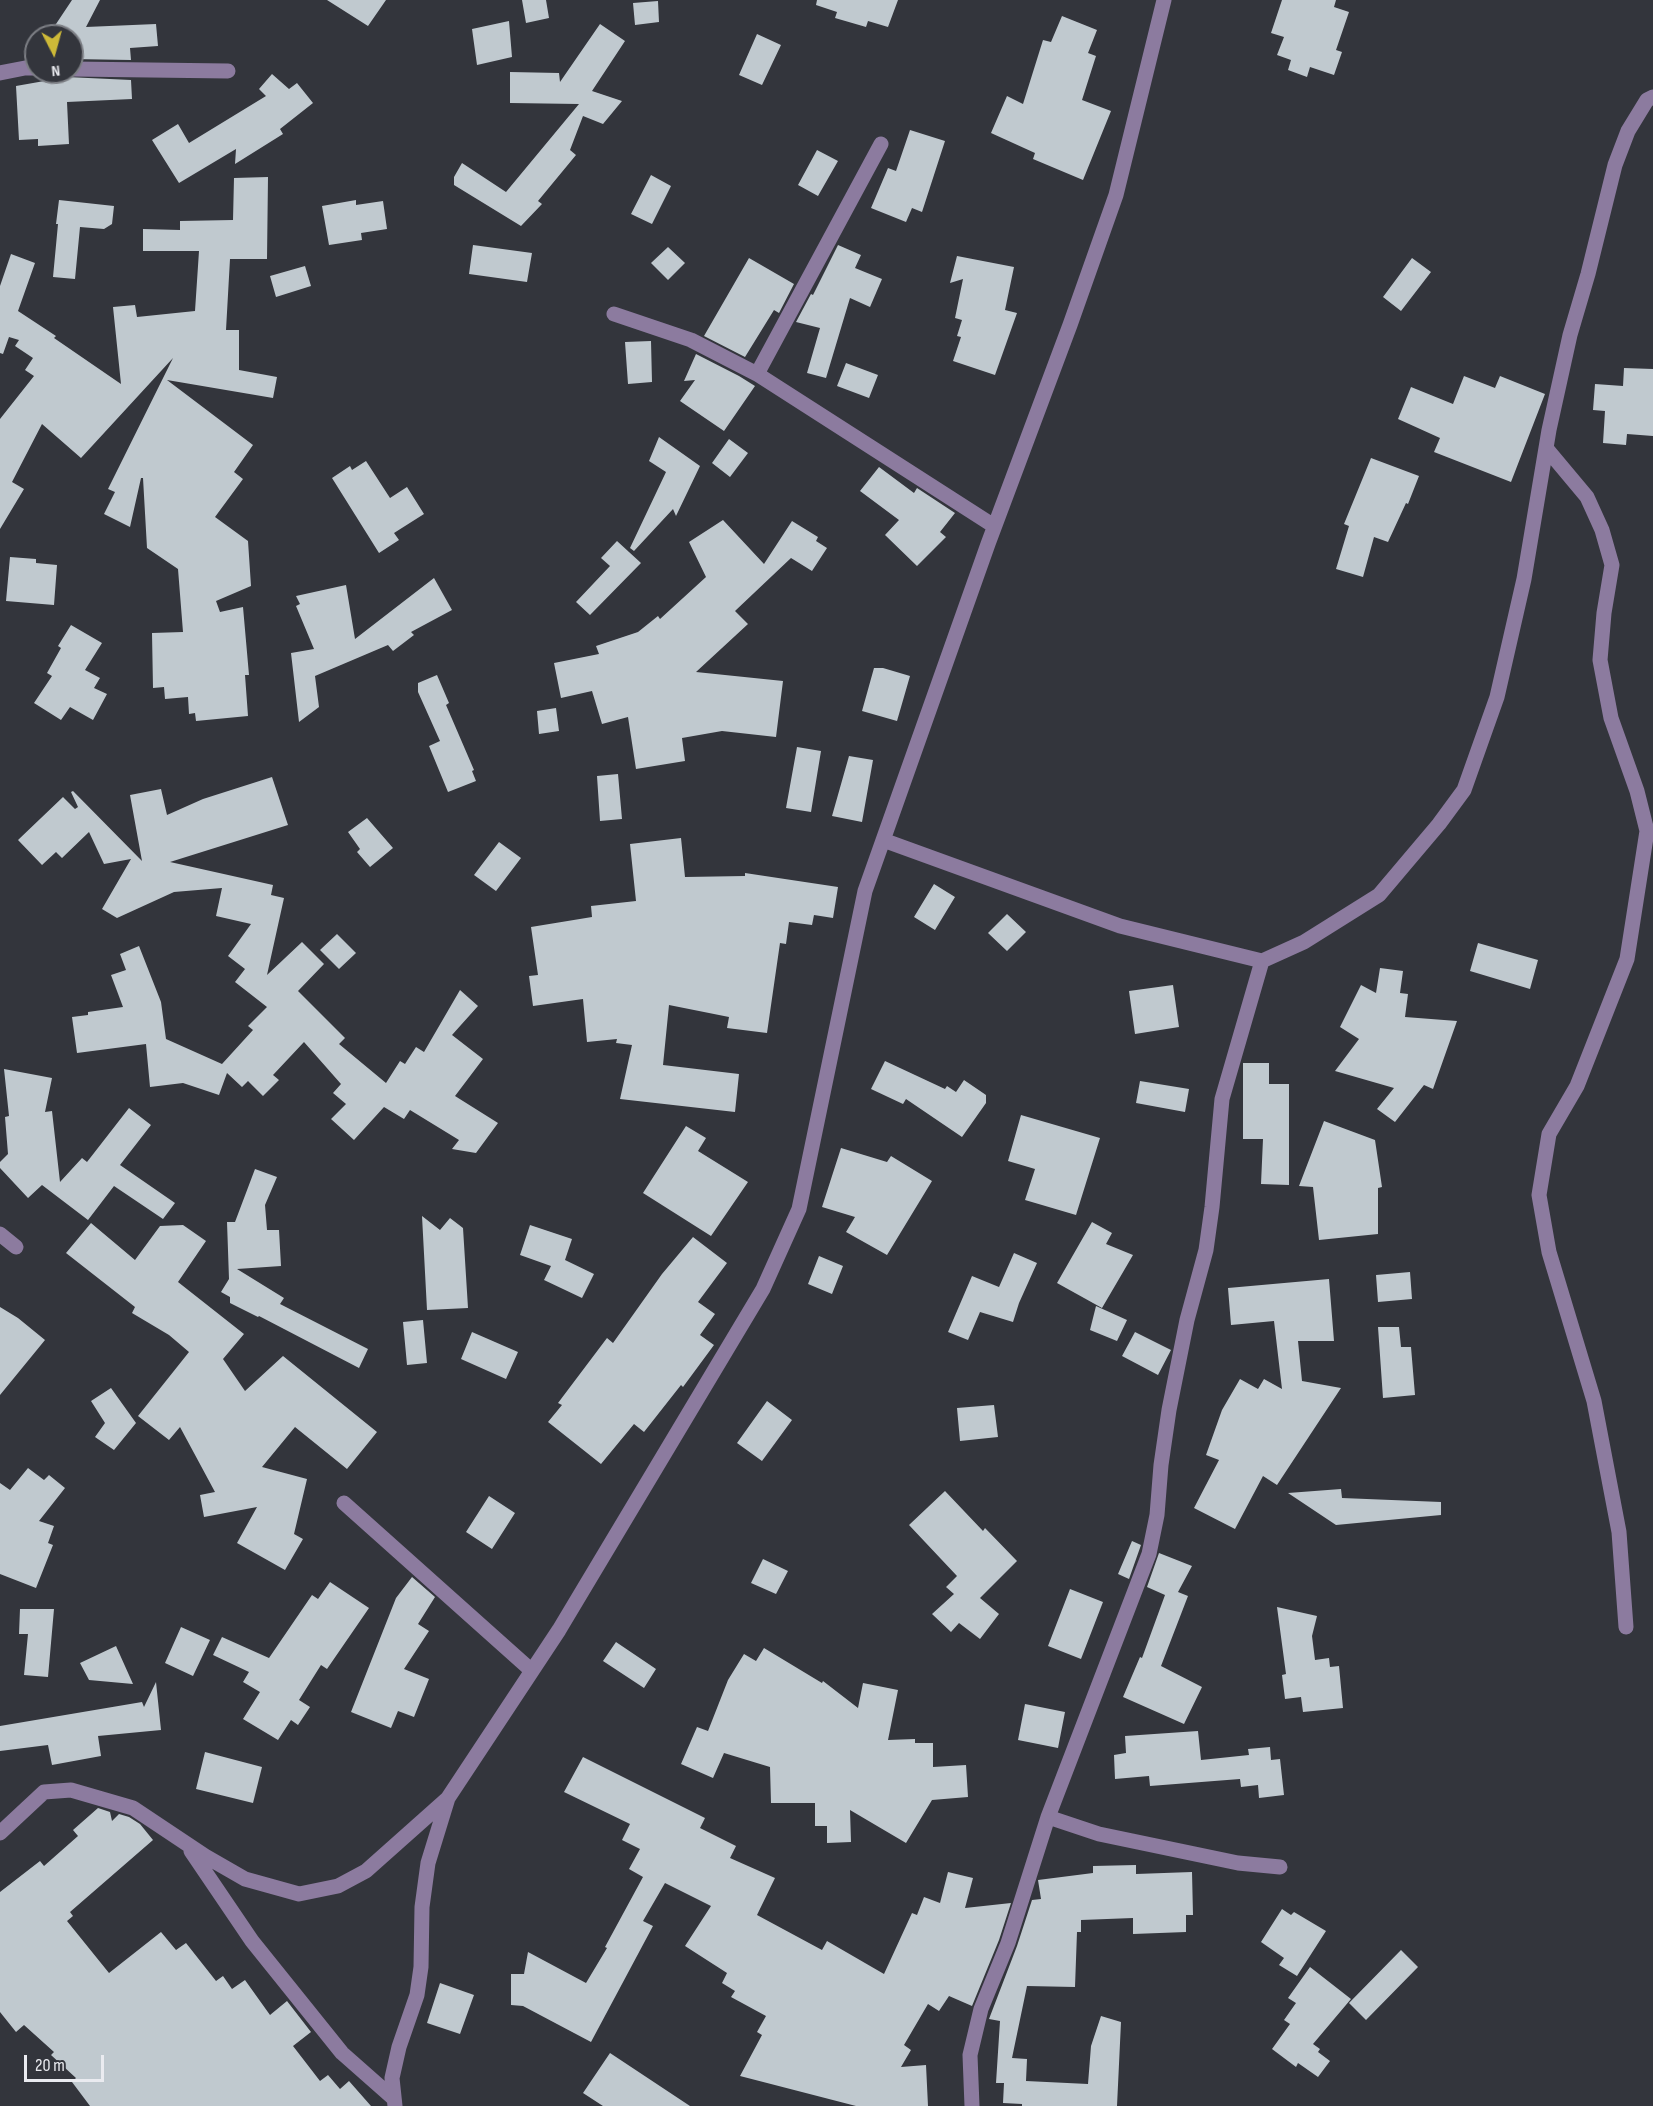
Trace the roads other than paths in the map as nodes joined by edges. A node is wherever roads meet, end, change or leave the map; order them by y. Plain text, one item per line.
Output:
1 (1164, 0) edge
2 (24, 68) edge
3 (84, 69) edge
4 (228, 71) dead end
5 (0, 74) edge
6 (1653, 97) edge
7 (881, 144) dead end
8 (614, 314) dead end
9 (757, 374) junction
10 (1546, 448) junction
11 (994, 526) junction
12 (883, 840) junction
13 (1262, 961) junction
14 (0, 1234) edge
15 (16, 1247) dead end
16 (344, 1503) dead end
17 (1626, 1627) dead end
18 (532, 1671) junction
19 (448, 1798) junction
20 (1048, 1817) junction
21 (0, 1833) edge
22 (186, 1844) junction
23 (1280, 1867) dead end
24 (394, 2102) edge
25 (972, 2106) edge

1 - 11 street
2 - 5 street
3 - 4 street
6 - 10 street
7 - 9 street
8 - 9 street
9 - 11 street
10 - 13 street
10 - 17 street
11 - 12 street
12 - 13 street
12 - 18 street
13 - 20 street
14 - 15 street
16 - 18 street
18 - 19 street
19 - 22 street
19 - 24 street
20 - 23 street
20 - 25 street
21 - 22 street
22 - 24 street

